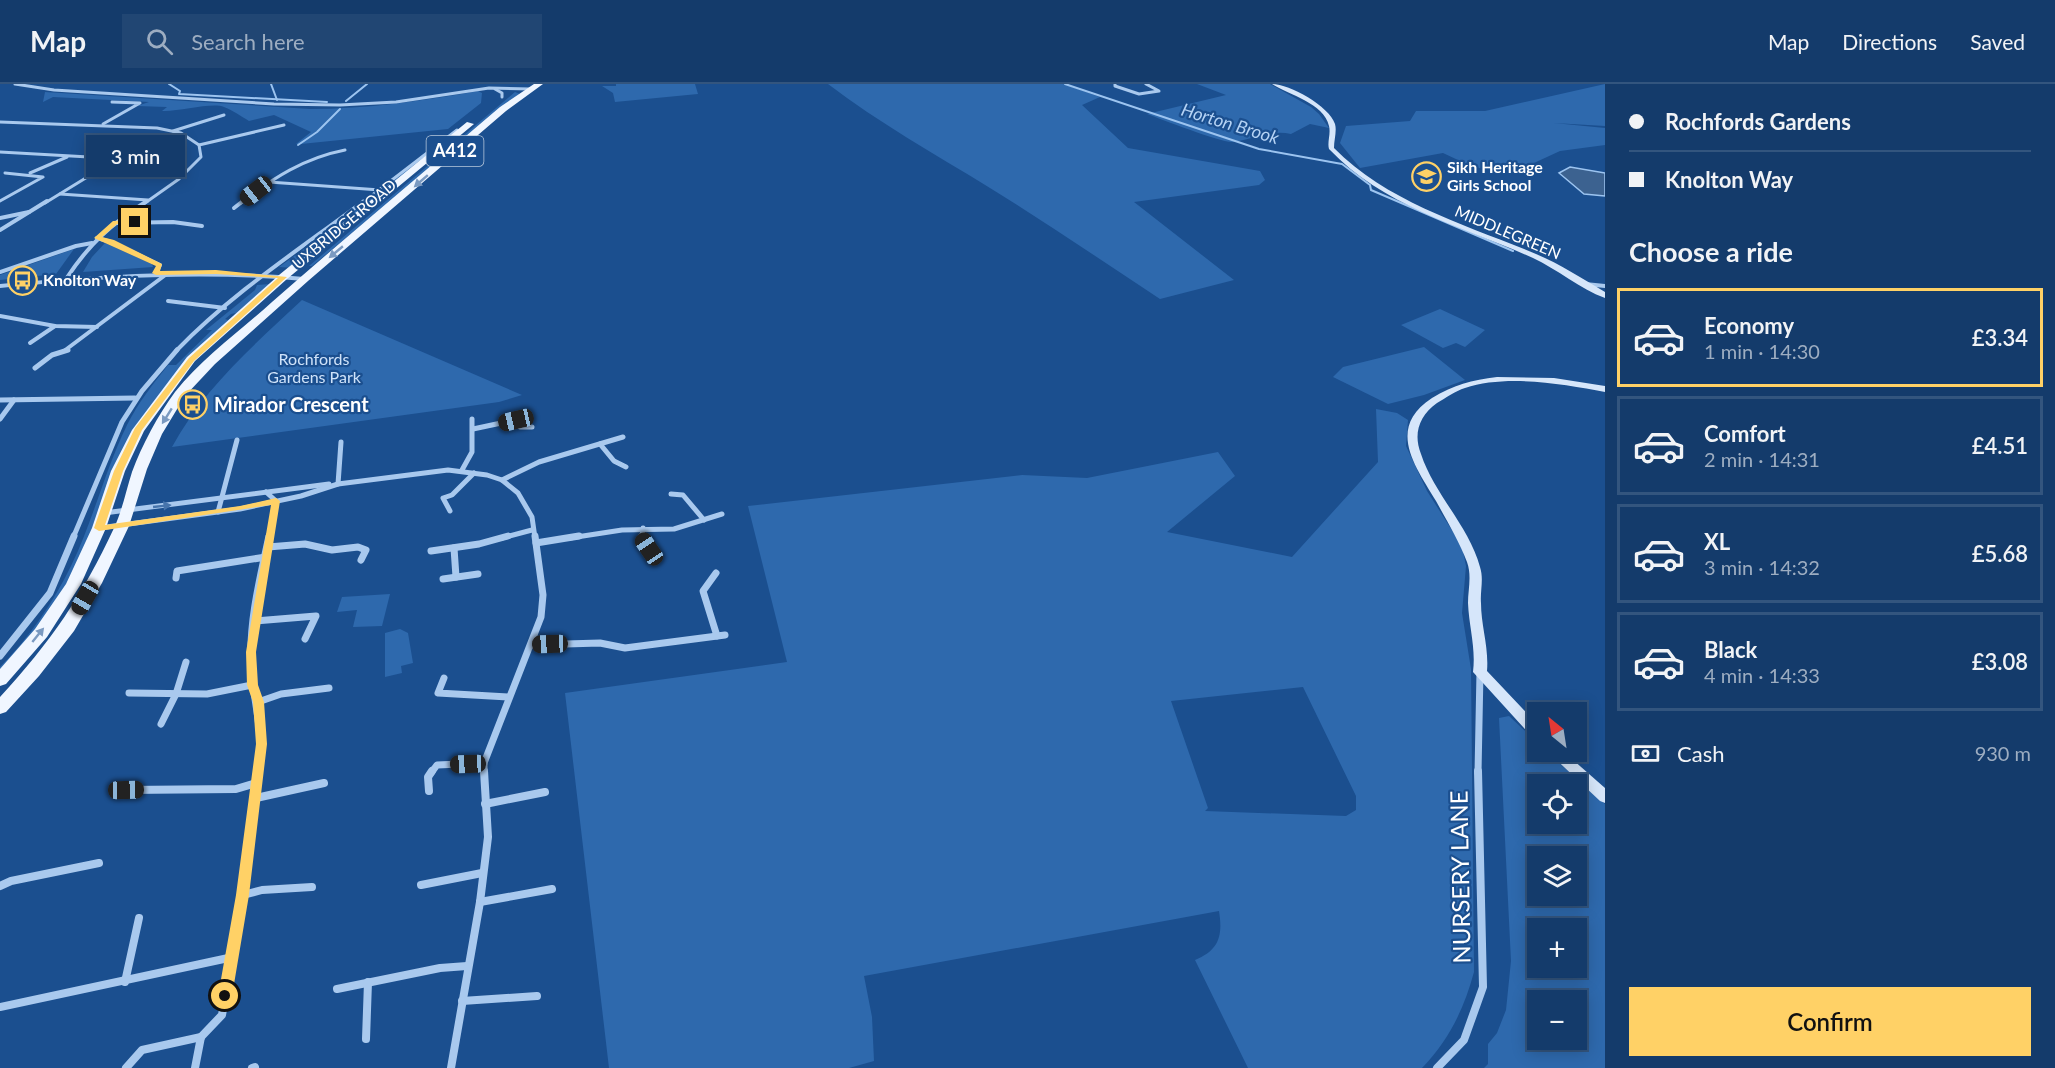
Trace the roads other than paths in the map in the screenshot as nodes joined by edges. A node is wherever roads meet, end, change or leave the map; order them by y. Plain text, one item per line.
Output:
1 (15, 84) edge
2 (539, 84) edge
3 (1116, 84) edge
4 (1146, 84) edge
5 (1275, 84) edge
6 (516, 85) edge
7 (489, 88) junction
8 (530, 89) junction
9 (502, 97) junction
10 (112, 102) dead end
11 (224, 115) dead end
12 (0, 122) edge
13 (8, 122) junction
14 (101, 125) junction
15 (285, 125) dead end
16 (0, 127) edge
17 (457, 130) dead end
18 (173, 131) junction
19 (199, 145) junction
20 (345, 150) dead end
21 (0, 152) edge
22 (67, 156) junction
23 (5, 173) dead end
24 (29, 174) junction
25 (268, 182) junction
26 (380, 190) junction
27 (60, 194) junction
28 (148, 200) junction
29 (0, 201) edge
30 (234, 208) dead end
31 (33, 211) junction
32 (0, 218) edge
33 (116, 223) junction
34 (202, 226) dead end
35 (0, 230) edge
36 (97, 238) junction
37 (92, 243) junction
38 (0, 272) edge
39 (156, 273) junction
40 (168, 273) junction
41 (263, 274) junction
42 (283, 277) junction
43 (66, 279) junction
44 (304, 279) junction
45 (1586, 284) junction
46 (0, 285) edge
47 (1605, 286) edge
48 (1605, 295) edge
49 (168, 301) dead end
50 (225, 308) junction
51 (0, 316) edge
52 (55, 326) junction
53 (97, 327) junction
54 (30, 343) dead end
55 (35, 368) dead end
56 (1605, 389) edge
57 (135, 398) junction
58 (0, 400) edge
59 (14, 400) junction
60 (0, 419) edge
61 (472, 420) dead end
62 (532, 427) dead end
63 (473, 429) junction
64 (623, 437) dead end
65 (237, 440) dead end
66 (341, 442) dead end
67 (600, 444) junction
68 (626, 467) dead end
69 (462, 470) junction
70 (474, 473) junction
71 (502, 480) junction
72 (338, 484) junction
73 (266, 492) junction
74 (671, 494) dead end
75 (222, 498) junction
76 (276, 501) junction
77 (128, 509) junction
78 (450, 511) dead end
79 (218, 512) junction
80 (104, 513) junction
81 (722, 514) dead end
82 (704, 520) junction
83 (122, 526) junction
84 (99, 528) junction
85 (643, 528) junction
86 (532, 530) junction
87 (536, 543) junction
88 (268, 548) junction
89 (454, 548) junction
90 (431, 551) dead end
91 (266, 557) junction
92 (361, 560) dead end
93 (656, 560) dead end
94 (716, 573) dead end
95 (478, 574) dead end
96 (456, 577) junction
97 (176, 578) dead end
98 (443, 579) dead end
99 (255, 621) junction
100 (305, 639) dead end
101 (531, 645) junction
102 (0, 656) edge
103 (186, 662) dead end
104 (1480, 672) junction
105 (444, 678) dead end
106 (0, 680) edge
107 (252, 685) junction
108 (329, 688) dead end
109 (129, 693) dead end
110 (176, 694) junction
111 (508, 697) junction
112 (258, 702) junction
113 (0, 708) edge
114 (1527, 722) edge
115 (161, 724) dead end
116 (1566, 762) edge
117 (484, 763) junction
118 (256, 783) junction
119 (324, 783) dead end
120 (126, 790) dead end
121 (429, 791) dead end
122 (545, 792) dead end
123 (1605, 797) edge
124 (256, 798) junction
125 (484, 804) junction
126 (99, 863) dead end
127 (482, 873) junction
128 (421, 885) dead end
129 (0, 886) edge
130 (312, 887) dead end
131 (552, 889) dead end
132 (243, 895) junction
133 (480, 902) junction
134 (139, 918) dead end
135 (233, 957) junction
136 (467, 966) junction
137 (125, 982) junction
138 (368, 982) junction
139 (337, 989) dead end
140 (537, 996) dead end
141 (462, 1001) junction
142 (0, 1007) edge
143 (201, 1037) junction
144 (366, 1039) dead end
145 (126, 1068) edge
146 (195, 1068) edge
147 (451, 1068) edge
148 (1437, 1068) edge

1 - 7 street
2 - 8 main road, UXBRIDGE ROAD / A412
3 - 4 street
5 - 45 street, MIDDLEGREEN
6 - 7 street
6 - 8 street
6 - 9 main road, UXBRIDGE ROAD / A412
7 - 9 street
8 -> 44 main road, UXBRIDGE ROAD / A412
9 - 42 main road, UXBRIDGE ROAD / A412
10 - 14 street
11 - 18 street
12 - 13 street
13 - 14 street
13 - 16 street
14 - 18 street
15 - 19 street
17 - 26 street
18 - 19 street
19 - 28 street
20 - 25 street
21 - 22 street
22 - 24 street
22 - 27 street
23 - 24 street
24 - 29 street
25 - 26 street
25 - 30 street
26 - 41 street
27 - 28 street
27 - 31 street
28 - 33 street
31 - 32 street
31 - 35 street
33 - 34 street
33 - 36 street
36 - 37 street
36 - 39 street
37 - 38 street
37 - 43 street
39 - 40 street
39 - 43 street
40 - 41 street
40 - 53 street
41 - 42 street
41 - 50 street
42 - 44 street
42 - 80 main road, UXBRIDGE ROAD / A412
43 - 46 street
44 -> 77 main road, UXBRIDGE ROAD / A412
45 - 47 street
45 - 48 street, MIDDLEGREEN
49 - 50 street
50 - 57 street
51 - 52 street
52 - 53 street
52 - 54 street
53 - 55 street
56 - 104 street
57 - 59 street
57 - 102 street
58 - 59 street
59 - 60 street
61 - 63 street
62 - 63 street
63 - 69 street
64 - 67 street
65 - 75 street
66 - 72 street
67 - 68 street
67 - 71 street
69 - 70 street
69 - 72 street
70 - 71 street
70 - 78 street
71 - 86 street
72 - 73 street
72 - 76 street
73 - 75 street
73 - 76 street
74 - 82 street
77 -> 75 street
75 - 79 street
76 - 79 street
76 - 88 street
77 - 80 street
77 - 83 main road, UXBRIDGE ROAD / A412
79 - 83 street
80 - 84 main road, UXBRIDGE ROAD / A412
81 - 82 street
82 - 85 street
83 - 84 street
83 - 113 main road, UXBRIDGE ROAD / A412
106 -> 84 main road, UXBRIDGE ROAD / A412
85 - 87 street
85 - 93 street
86 - 87 street
86 - 89 street
87 - 101 street
88 - 91 street
88 - 92 street
89 - 90 street
89 - 96 street
91 - 97 street
91 - 99 street
94 - 101 street
95 - 96 street
96 - 98 street
99 - 100 street
99 - 107 street
101 - 111 street
103 - 110 street
104 - 114 street
104 - 148 street, NURSERY LANE
105 - 111 street
107 - 110 street
107 - 112 street
108 - 112 street
109 - 110 street
110 - 115 street
111 - 117 street
112 - 118 street
116 - 123 street
117 - 121 street
117 - 125 street
118 - 120 street
118 - 124 street
119 - 124 street
122 - 125 street
124 - 132 street
125 - 127 street
126 - 129 street
127 - 128 street
127 - 133 street
130 - 132 street
131 - 133 street
132 - 135 street
133 - 136 street
134 - 137 street
135 - 137 street
135 - 143 street
136 - 138 street
136 - 141 street
137 - 142 street
138 - 139 street
138 - 144 street
140 - 141 street
141 - 147 street
143 - 145 street
143 - 146 street

